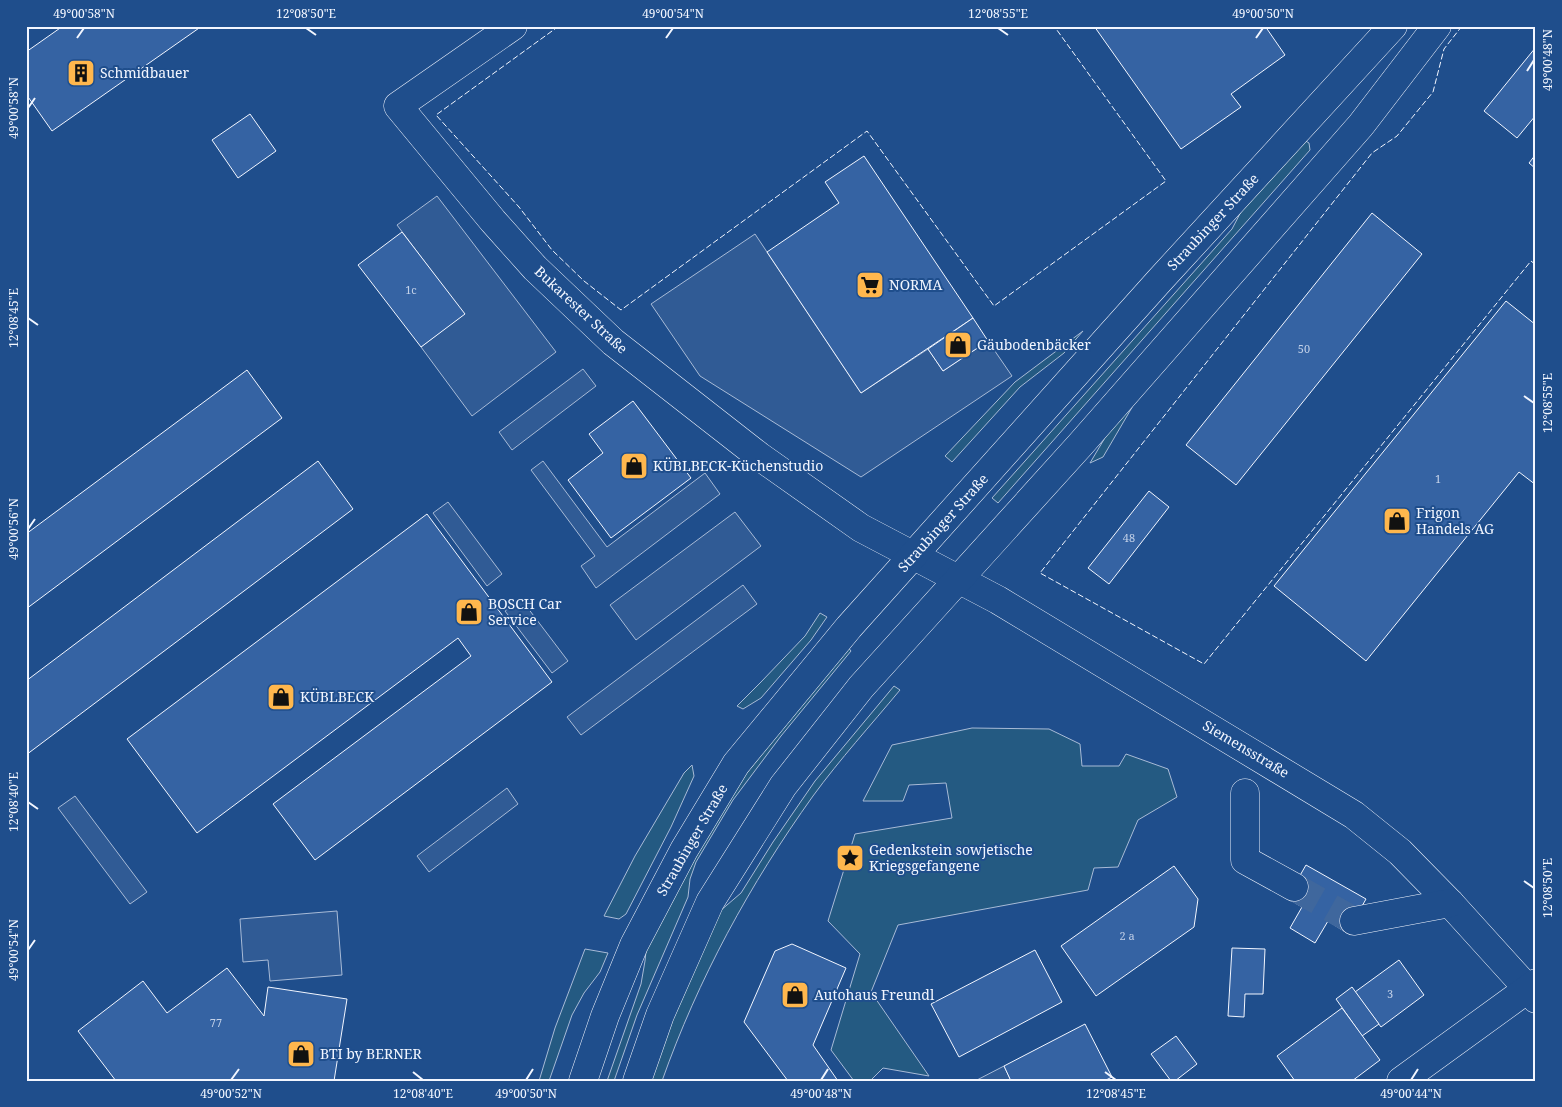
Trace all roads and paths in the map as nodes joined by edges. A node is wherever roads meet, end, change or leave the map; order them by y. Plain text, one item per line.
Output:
1 (513, 26) edge
2 (1393, 26) edge
3 (1436, 26) edge
4 (914, 555) junction
5 (960, 579) junction
6 (1245, 794) dead end
7 (1294, 887) tunnel mouth
8 (1450, 903) junction
9 (1354, 921) tunnel mouth
10 (1533, 990) edge
11 (583, 1081) edge
12 (637, 1081) edge
13 (1401, 1081) edge

1 - 4 main road, Bukarester Straße
2 - 4 main road, Straubinger Straße
3 - 5 main road
4 - 5 main road, Siemensstraße
4 - 11 main road, Straubinger Straße
5 - 8 main road, Siemensstraße
5 - 12 main road
6 - 7 main road
8 - 9 main road
8 - 10 main road, Siemensstraße
10 - 13 main road

